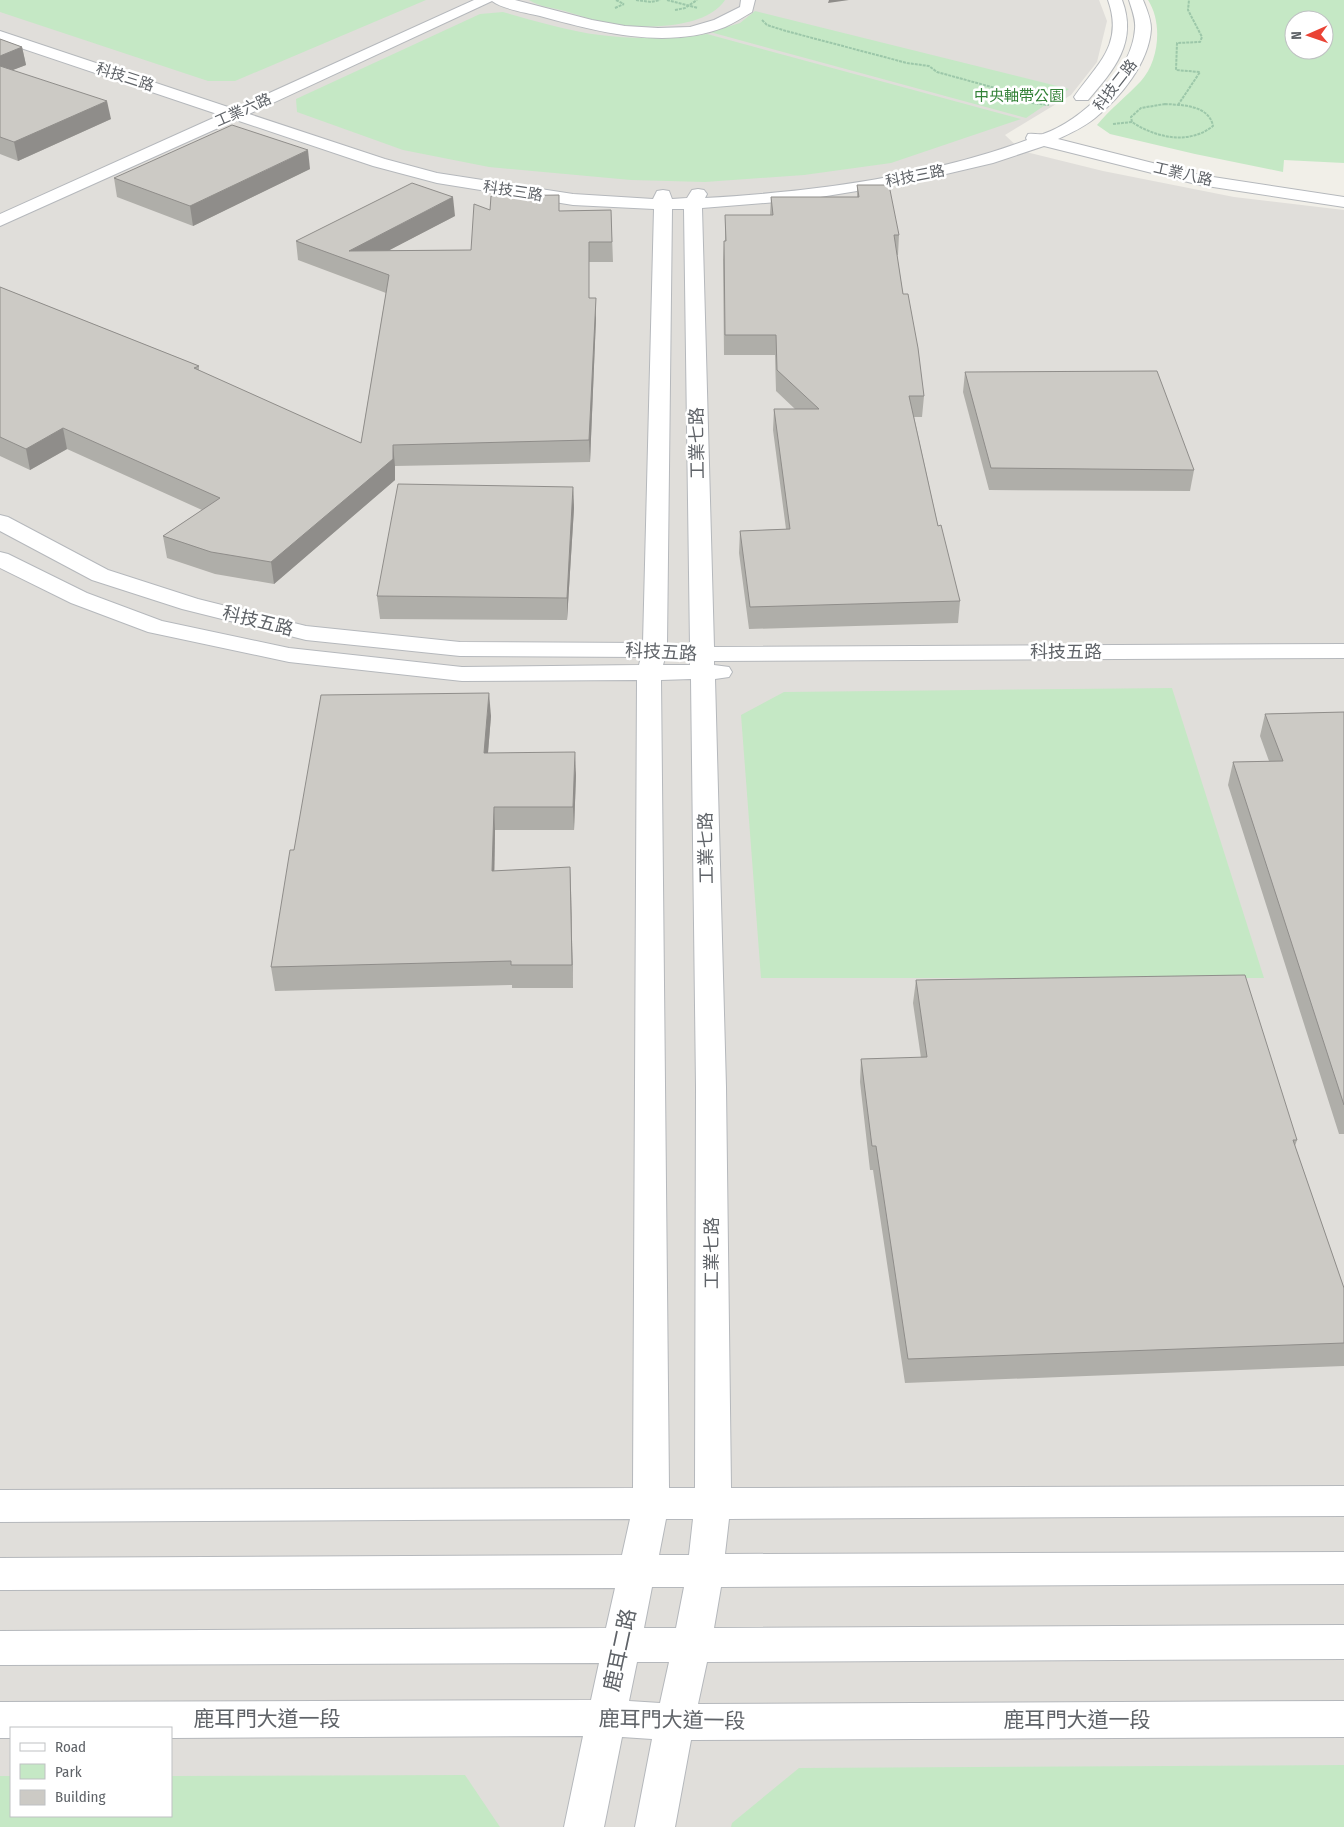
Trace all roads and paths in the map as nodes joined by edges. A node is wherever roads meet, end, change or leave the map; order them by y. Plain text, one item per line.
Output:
1 (456, 0) edge
2 (486, 0) edge
3 (499, 0) edge
4 (616, 0) edge
5 (636, 0) edge
6 (660, 0) edge
7 (697, 0) edge
8 (748, 0) edge
9 (1115, 0) edge
10 (1136, 0) edge
11 (1189, 0) edge
12 (624, 4) dead end
13 (614, 8) dead end
14 (623, 10) dead end
15 (672, 11) dead end
16 (756, 19) dead end
17 (0, 26) edge
18 (0, 36) edge
19 (311, 63) dead end
20 (1049, 105) dead end
21 (1178, 105) junction
22 (211, 106) junction
23 (231, 106) junction
24 (251, 107) junction
25 (189, 117) dead end
26 (1132, 122) junction
27 (1110, 124) dead end
28 (1044, 133) junction
29 (1344, 187) edge
30 (696, 199) junction
31 (663, 200) junction
32 (1344, 202) edge
33 (0, 221) edge
34 (0, 522) edge
35 (0, 559) edge
36 (1344, 651) edge
37 (652, 661) junction
38 (702, 663) junction
39 (1344, 668) edge
40 (1344, 1501) edge
41 (651, 1503) junction
42 (713, 1504) junction
43 (0, 1506) edge
44 (1344, 1568) edge
45 (637, 1571) junction
46 (705, 1571) junction
47 (0, 1574) edge
48 (1344, 1642) edge
49 (622, 1646) junction
50 (692, 1646) junction
51 (0, 1648) edge
52 (606, 1718) junction
53 (1344, 1719) edge
54 (0, 1720) edge
55 (675, 1722) junction
56 (584, 1827) edge
57 (655, 1827) edge

1 - 19 street
2 - 24 street, 工業六路
3 - 8 street
4 - 12 path
5 - 6 path
7 - 15 path
9 - 28 street, 科技二路
10 - 28 street, 科技二路
11 - 21 path
13 - 14 path
16 - 20 path
17 - 23 street, 科技三路
18 - 22 street, 科技三路
21 - 26 path
21 - 26 path
22 - 23 street, 科技三路
22 - 25 street, 工業六路
23 - 24 street, 科技三路
23 - 31 street, 科技三路
23 - 33 street, 工業六路
24 - 31 street, 科技三路
26 - 27 path
28 - 29 street, 工業八路
28 - 30 street, 科技三路
28 - 32 street, 工業八路
30 - 31 street, 科技三路
30 - 38 street, 工業七路
31 - 37 street
34 - 37 street, 科技五路
35 - 37 street, 科技五路
36 - 38 street, 科技五路
37 - 38 street, 科技五路
37 - 41 street
38 - 39 street, 科技五路
38 - 42 street, 工業七路
40 - 42 street
41 - 42 street
41 - 43 street
41 - 45 street, 鹿耳二路
42 - 46 street
44 - 46 street
45 - 46 street
45 - 47 street
45 - 49 street, 鹿耳二路
46 - 50 street
48 - 50 street
49 - 50 street
49 - 51 street
49 - 52 street, 鹿耳二路
50 - 55 street
52 - 54 street, 鹿耳門大道一段
52 - 55 street, 鹿耳門大道一段
52 - 56 street, 鹿耳二路
53 - 55 street, 鹿耳門大道一段
55 - 57 street

